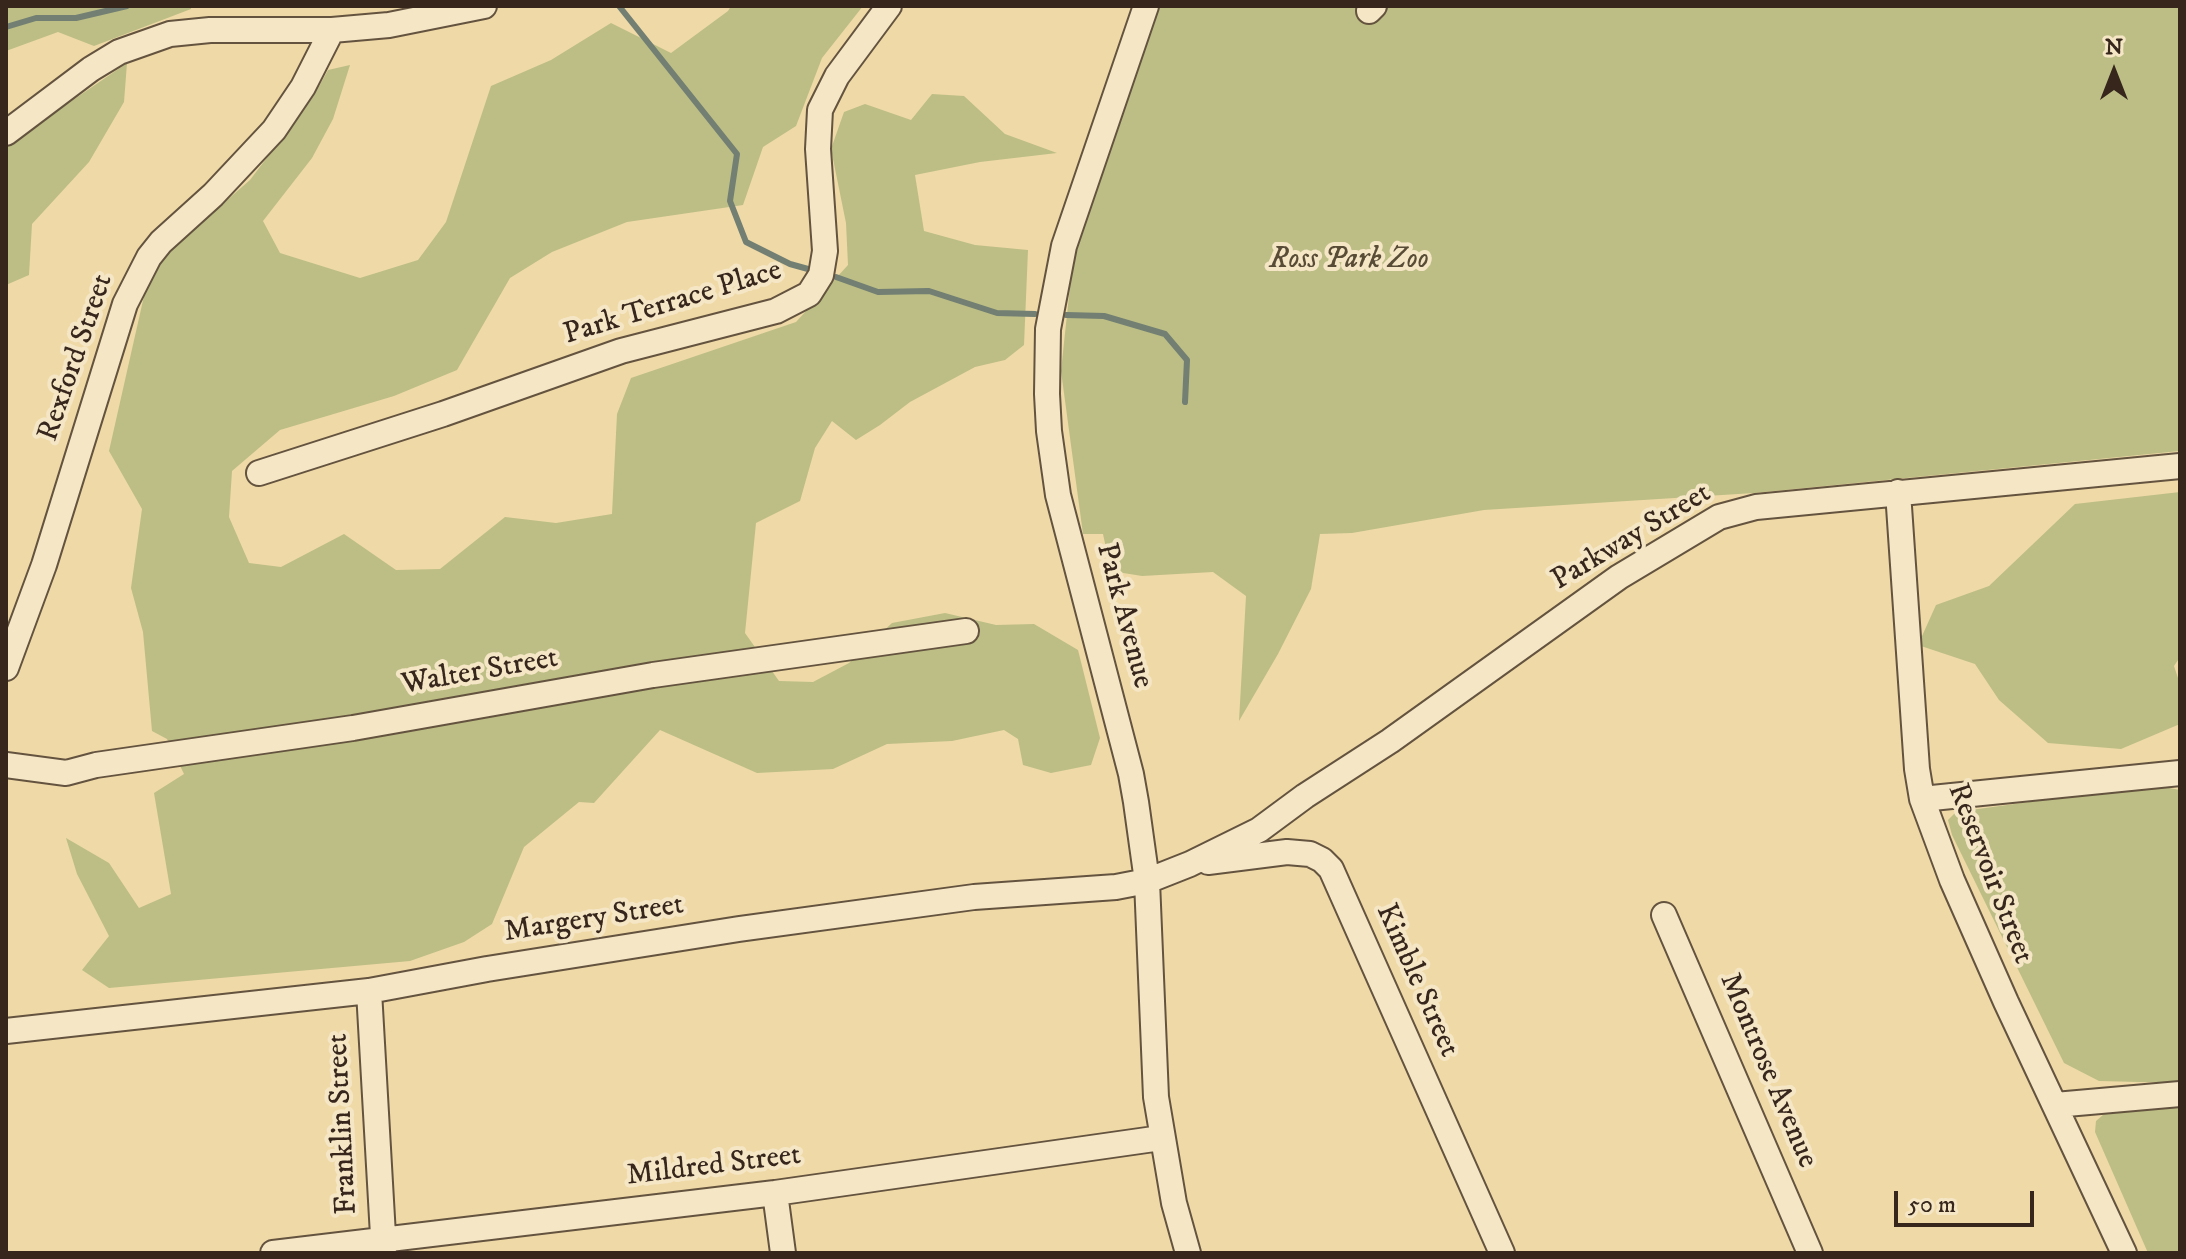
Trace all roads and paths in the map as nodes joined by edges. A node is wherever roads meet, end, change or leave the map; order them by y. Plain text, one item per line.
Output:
1 (484, 6) edge
2 (889, 6) edge
3 (1146, 6) edge
4 (332, 30) junction
5 (6, 133) edge
6 (2180, 466) edge
7 (259, 473) dead end
8 (1898, 492) junction
9 (966, 631) dead end
10 (6, 668) edge
11 (6, 765) edge
12 (2180, 773) edge
13 (1922, 799) junction
14 (1190, 864) junction
15 (1147, 881) junction
16 (1664, 915) dead end
17 (369, 991) junction
18 (6, 1031) edge
19 (2180, 1094) edge
20 (2055, 1105) junction
21 (1161, 1138) junction
22 (775, 1193) junction
23 (384, 1246) edge
24 (273, 1253) edge
25 (783, 1253) edge
26 (1188, 1253) edge
27 (1502, 1253) edge
28 (1810, 1253) edge
29 (2124, 1253) edge

1 - 4 street
2 - 7 street, Park Terrace Place
3 - 15 street, Park Avenue
4 - 5 street
4 - 10 street, Rexford Street
6 - 8 street, Parkway Street
8 - 13 street, Reservoir Street
8 - 14 street, Parkway Street
9 - 11 street, Walter Street
12 - 13 street
13 - 20 street, Reservoir Street
14 - 15 street, Margery Street
14 - 27 street, Kimble Street
15 - 17 street, Margery Street
15 - 21 street, Park Avenue
16 - 28 street, Montrose Avenue
17 - 18 street, Margery Street
17 - 23 street, Franklin Street
19 - 20 street
20 - 29 street, Reservoir Street
21 - 22 street, Mildred Street
21 - 26 street, Park Avenue
22 - 23 street, Mildred Street
22 - 25 street
23 - 24 street, Mildred Street

